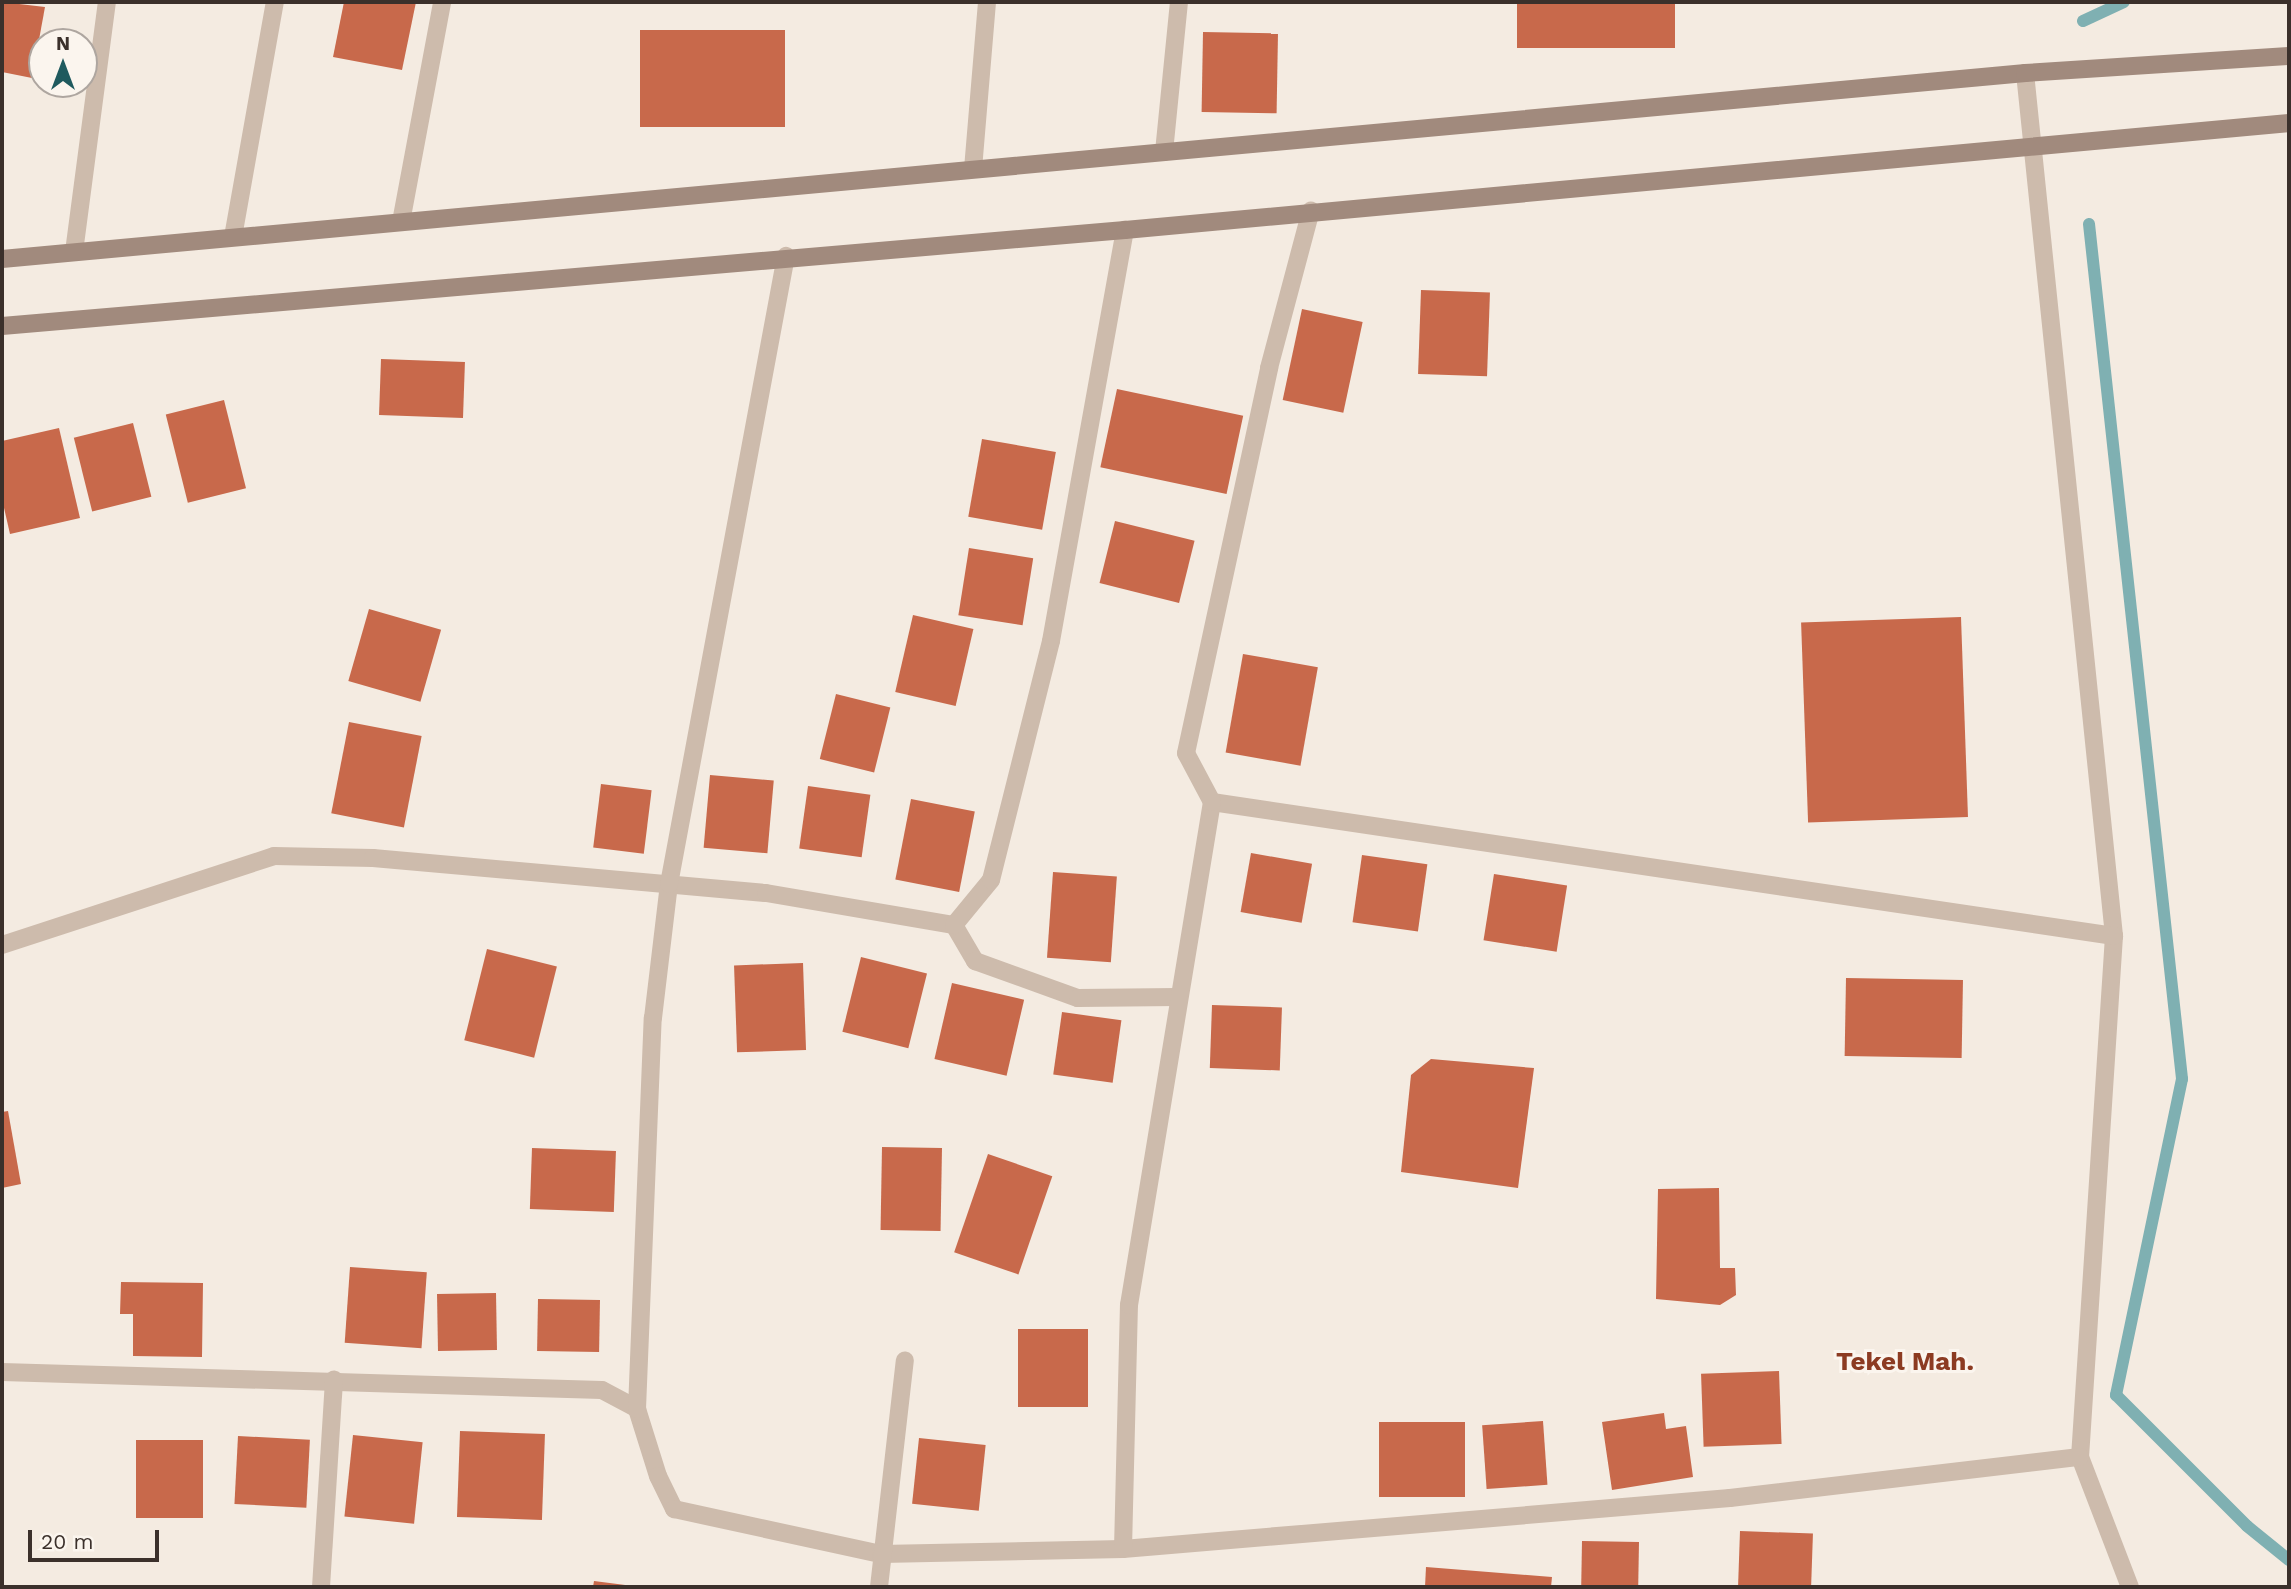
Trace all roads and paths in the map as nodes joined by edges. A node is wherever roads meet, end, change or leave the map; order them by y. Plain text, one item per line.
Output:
1 (107, 2) edge
2 (275, 2) edge
3 (442, 2) edge
4 (987, 2) edge
5 (1179, 2) edge
6 (2289, 56) edge
7 (2025, 73) junction
8 (2289, 123) edge
9 (2031, 146) junction
10 (1164, 152) junction
11 (974, 169) junction
12 (1311, 210) junction
13 (401, 222) junction
14 (1125, 230) junction
15 (233, 237) junction
16 (74, 252) junction
17 (786, 256) junction
18 (2, 259) edge
19 (2, 326) edge
20 (1212, 802) junction
21 (669, 884) junction
22 (954, 925) junction
23 (2114, 936) junction
24 (2, 945) edge
25 (1177, 997) junction
26 (905, 1360) dead end
27 (2, 1372) edge
28 (334, 1379) junction
29 (637, 1409) junction
30 (2080, 1457) junction
31 (1123, 1549) junction
32 (881, 1554) junction
33 (321, 1587) edge
34 (879, 1587) edge
35 (2130, 1587) edge

1 - 16 street
2 - 15 street
3 - 13 street
4 - 11 street
5 - 10 street
6 - 7 main road
7 - 9 street
7 - 10 main road
8 - 9 main road
9 - 12 main road
9 - 23 street
10 - 11 main road
11 - 13 main road
12 - 14 main road
12 - 20 street
13 - 15 main road
14 - 17 main road
14 - 22 street
15 - 16 main road
16 - 18 main road
17 - 19 main road
17 - 21 street
20 - 23 street
20 - 25 street
21 - 22 street
21 - 24 street
21 - 29 street
22 - 25 street
23 - 30 street
25 - 31 street
26 - 32 street
27 - 28 street
28 - 29 street
28 - 33 street
29 - 32 street
30 - 31 street
30 - 35 street
31 - 32 street
32 - 34 street

